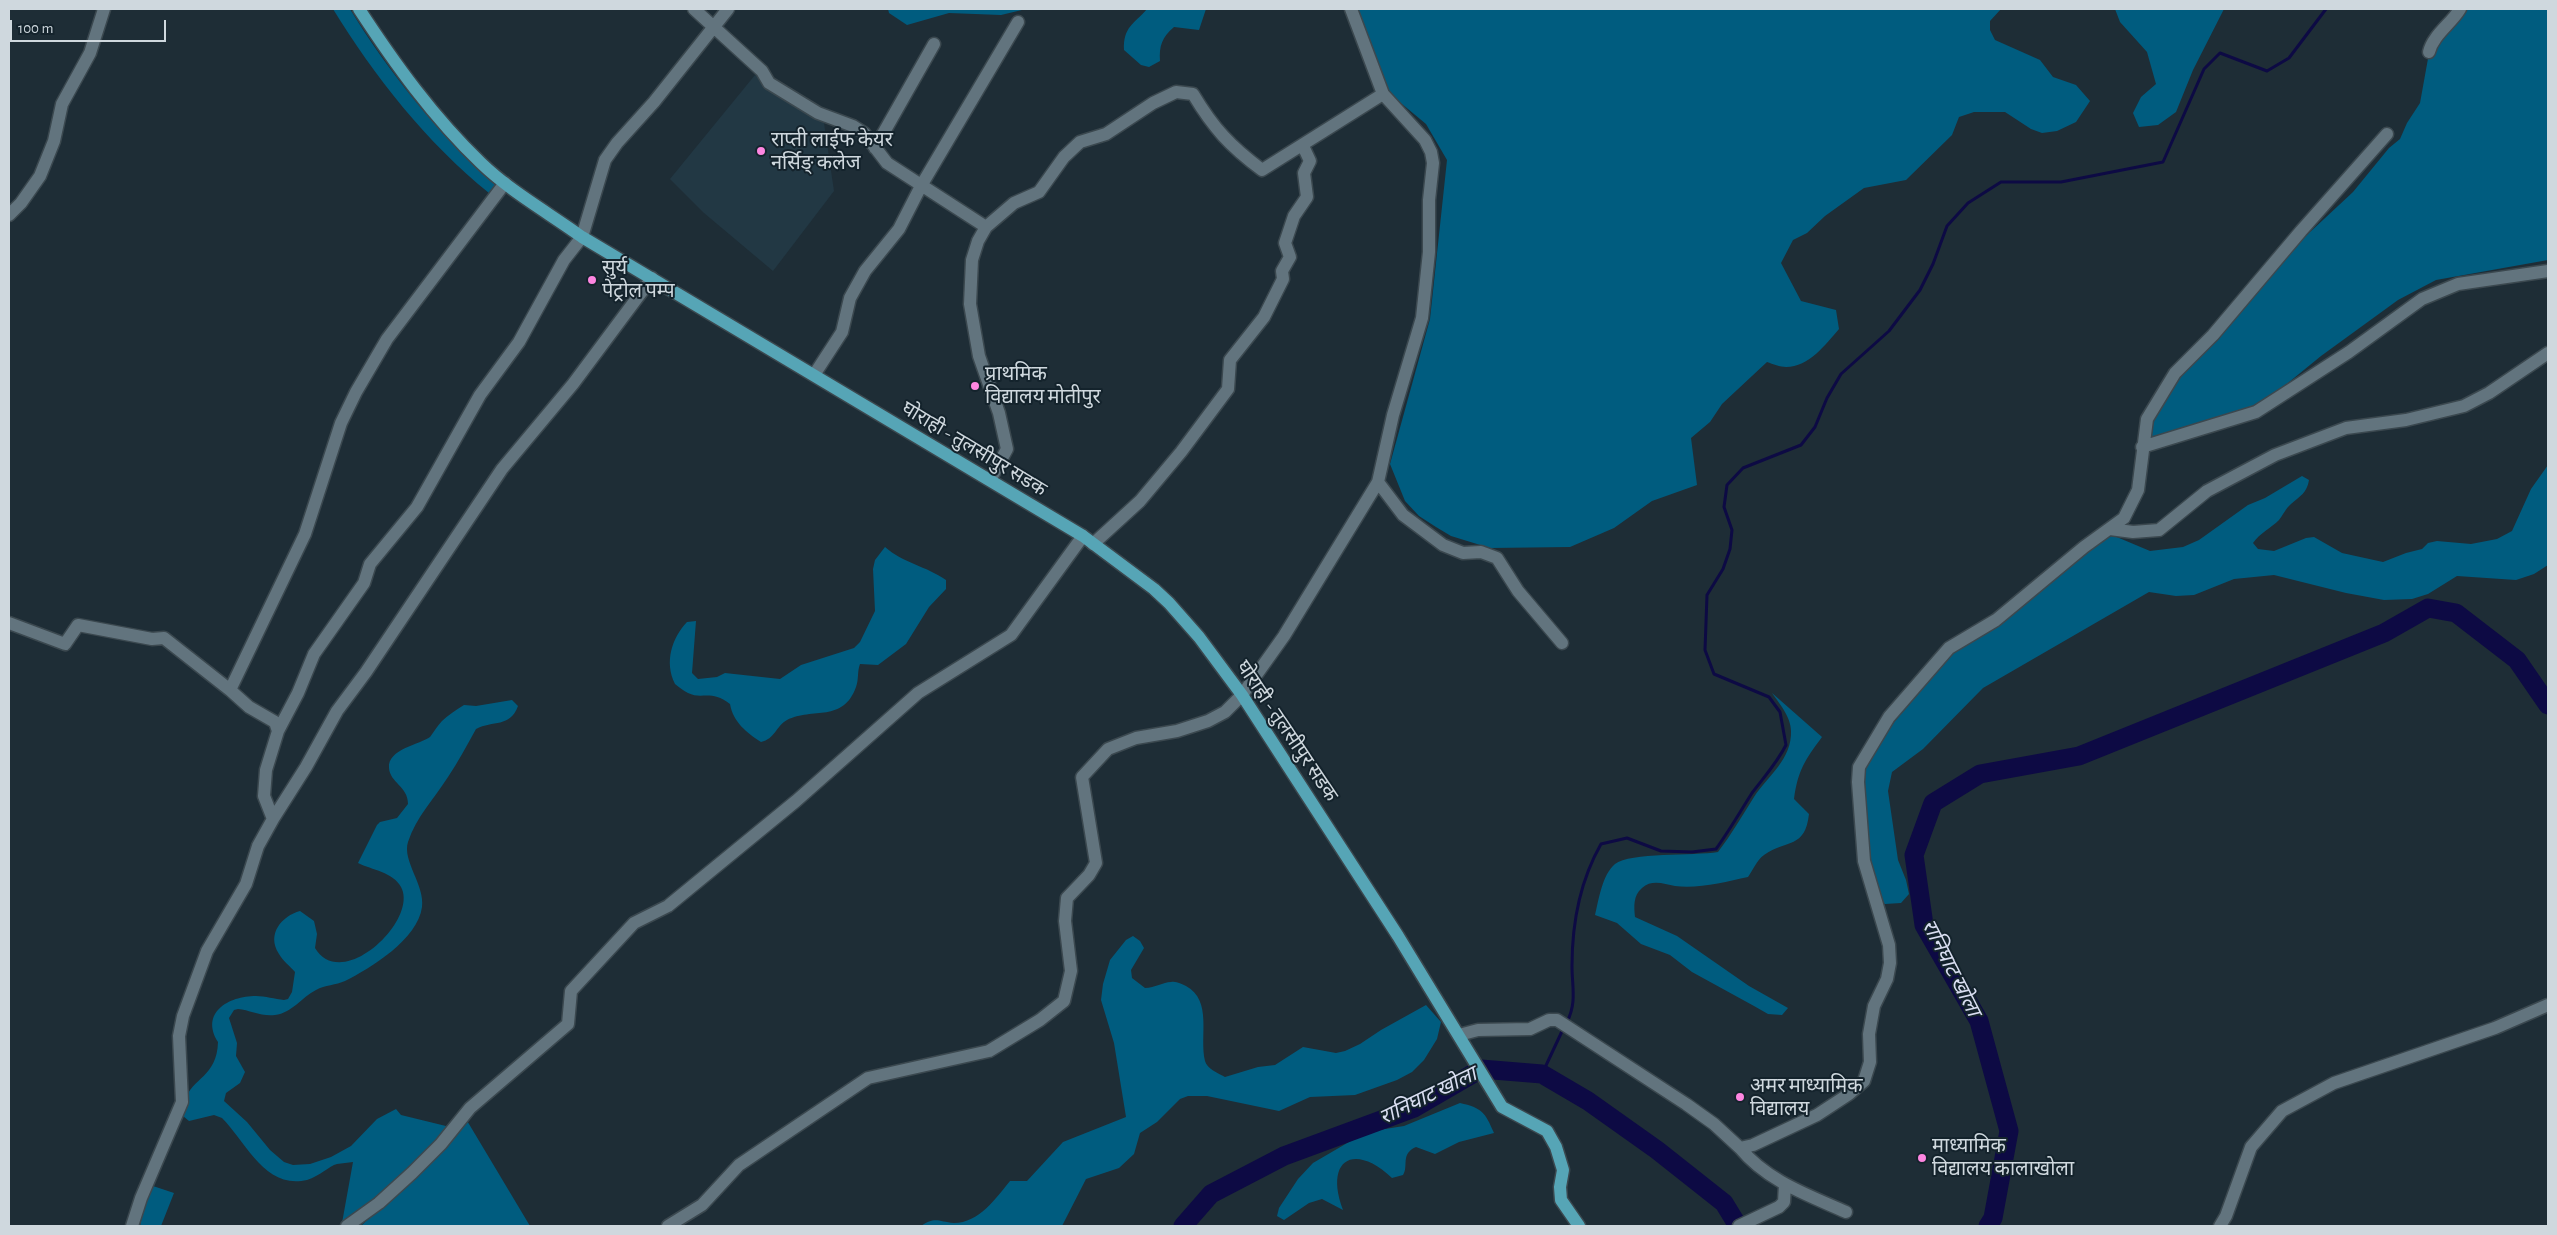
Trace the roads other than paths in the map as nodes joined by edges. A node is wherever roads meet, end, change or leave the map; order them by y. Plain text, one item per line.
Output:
1 (104, 9) edge
2 (359, 9) edge
3 (694, 9) edge
4 (728, 9) edge
5 (1351, 9) edge
6 (2460, 9) edge
7 (1018, 22) dead end
8 (712, 27) junction
9 (934, 44) dead end
10 (2429, 52) dead end
11 (1383, 94) junction
12 (2388, 134) dead end
13 (1303, 146) junction
14 (875, 148) junction
15 (505, 183) junction
16 (921, 186) junction
17 (9, 215) edge
18 (986, 226) junction
19 (582, 237) junction
20 (2548, 271) edge
21 (652, 278) junction
22 (2548, 353) edge
23 (814, 375) junction
24 (2142, 448) junction
25 (990, 480) junction
26 (1378, 482) junction
27 (2110, 528) junction
28 (1088, 540) junction
29 (9, 623) edge
30 (1562, 643) dead end
31 (230, 690) junction
32 (1242, 695) junction
33 (278, 731) junction
34 (273, 819) junction
35 (2548, 1005) edge
36 (1459, 1034) junction
37 (1740, 1148) junction
38 (1785, 1184) junction
39 (1846, 1212) dead end
40 (132, 1226) edge
41 (347, 1226) edge
42 (668, 1226) edge
43 (1579, 1226) edge
44 (1739, 1226) edge
45 (2220, 1226) edge

1 - 17 street
2 - 15 main road, घोराही - तुलसीपुर सडक
3 - 8 street
4 - 8 street
5 - 11 street
6 - 10 street
7 - 16 street
8 - 14 street
8 - 19 street
9 - 14 street
11 - 13 street
11 - 26 street
12 - 24 street
13 - 18 street
13 - 28 street
14 - 16 street
15 - 19 main road, घोराही - तुलसीपुर सडक
15 - 31 street
16 - 18 street
16 - 23 street
18 - 25 street
19 - 21 main road, घोराही - तुलसीपुर सडक
19 - 33 street
20 - 24 street
21 - 23 main road, घोराही - तुलसीपुर सडक
21 - 34 street
22 - 27 street
23 - 25 main road, घोराही - तुलसीपुर सडक
24 - 27 street
25 - 28 main road, घोराही - तुलसीपुर सडक
26 - 30 street
26 - 32 street
27 - 37 street
28 - 32 main road, घोराही - तुलसीपुर सडक
28 - 41 street
29 - 31 street
31 - 33 street
32 - 36 main road, घोराही - तुलसीपुर सडक
32 - 42 street
33 - 34 street
34 - 40 street
35 - 45 street
36 - 37 street
36 - 43 main road, घोराही - तुलसीपुर सडक
37 - 38 street
38 - 39 street
38 - 44 street

